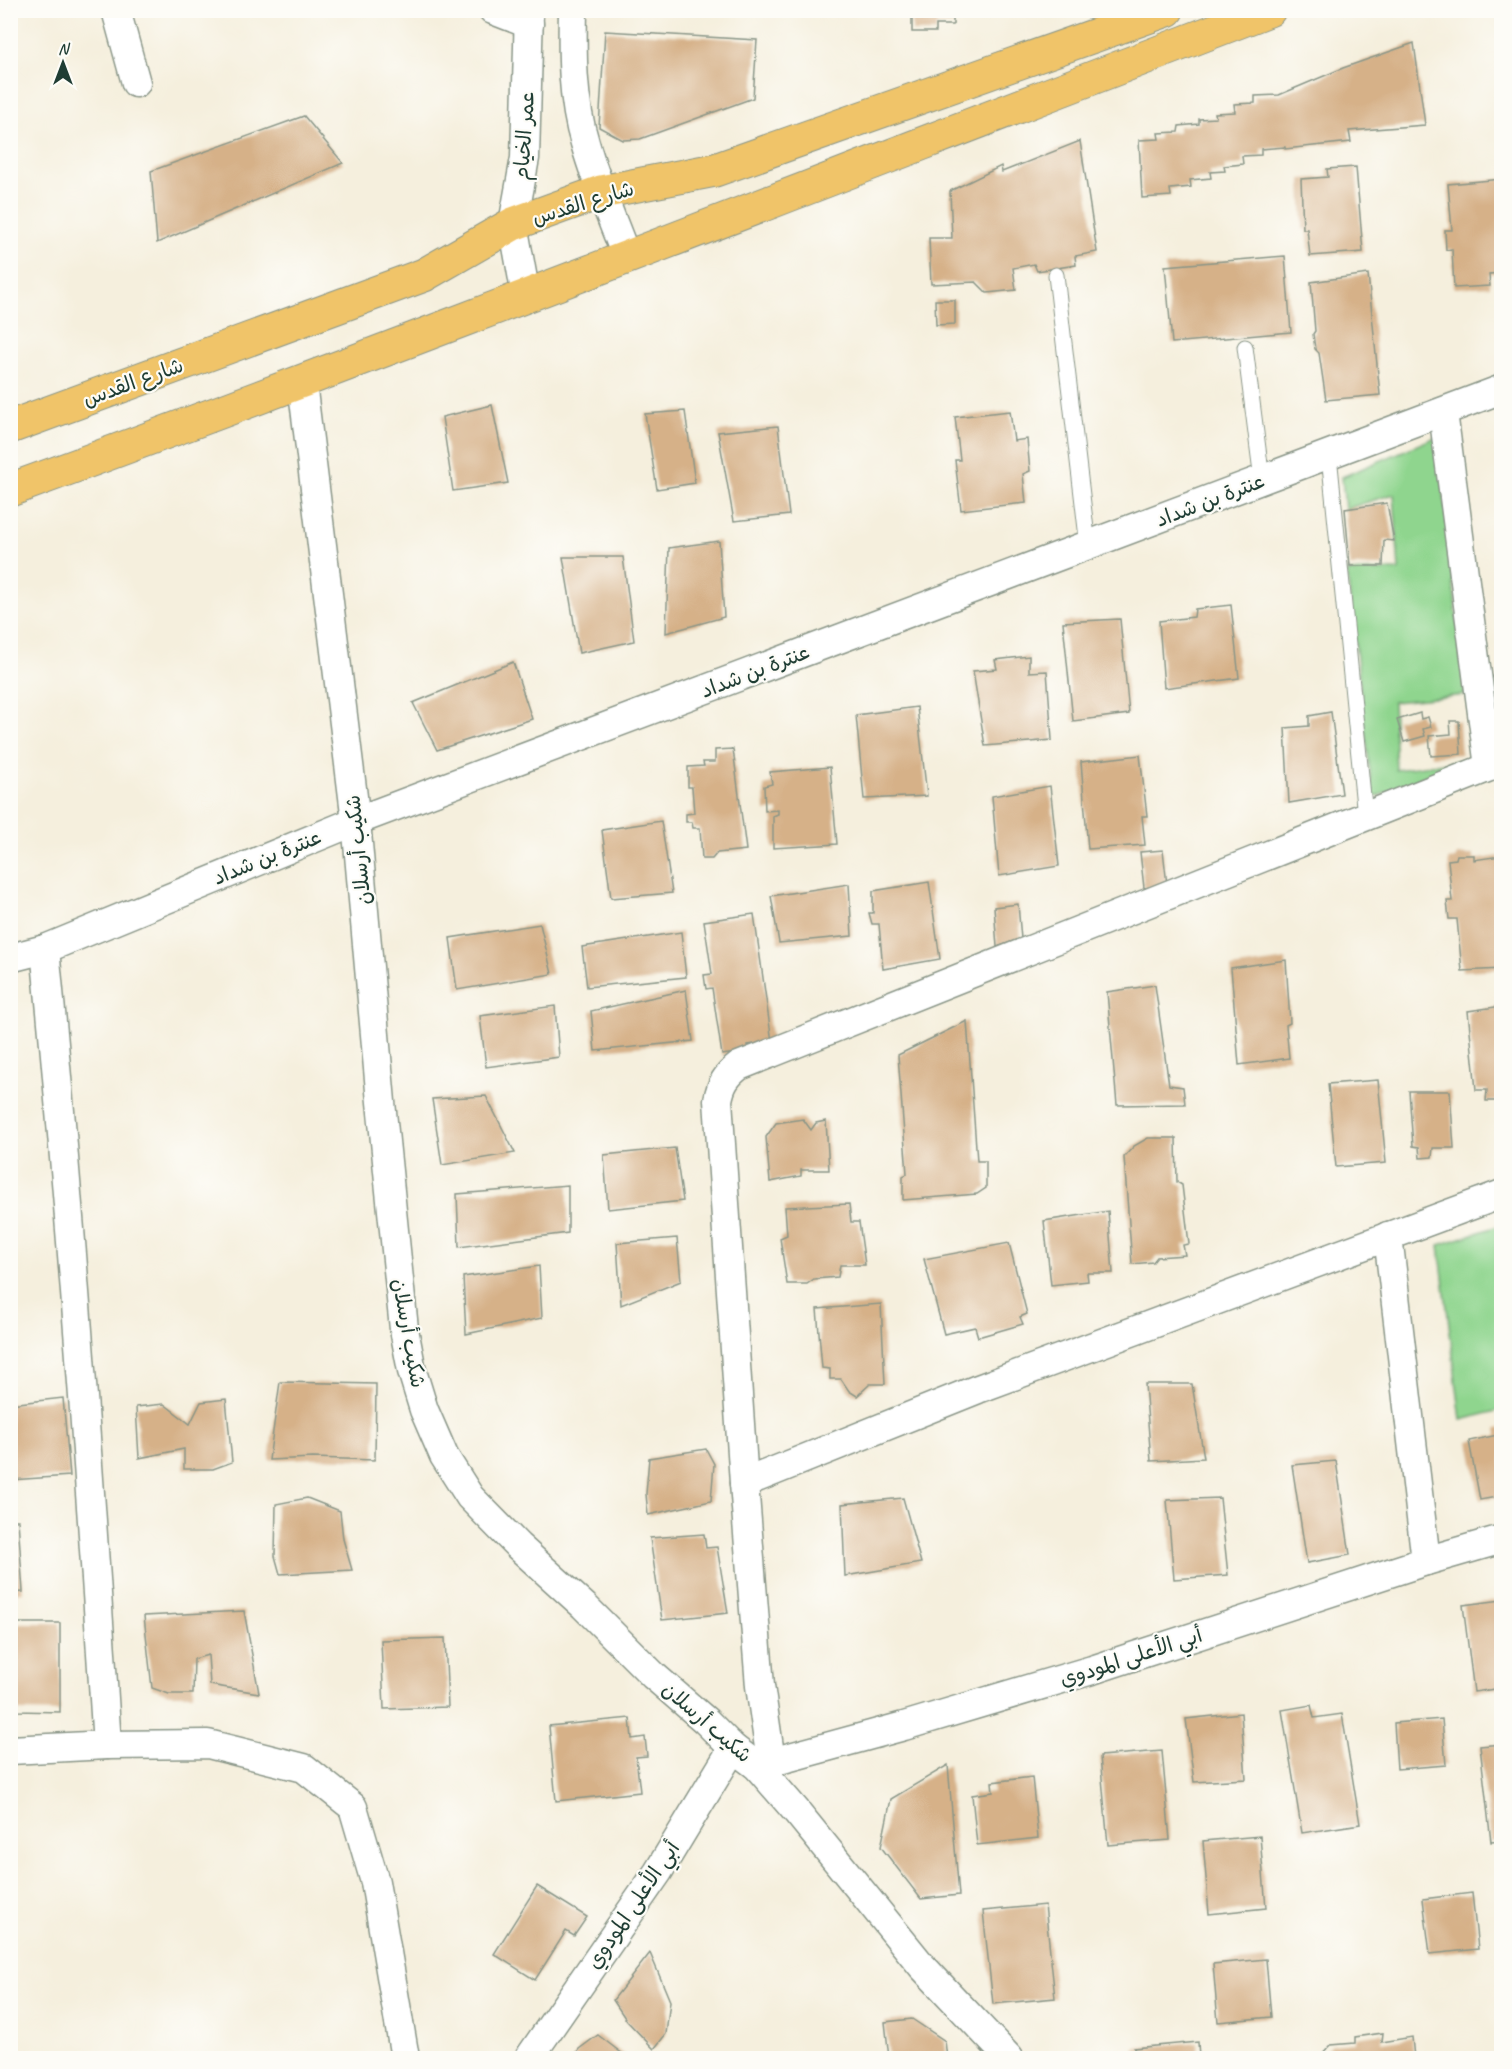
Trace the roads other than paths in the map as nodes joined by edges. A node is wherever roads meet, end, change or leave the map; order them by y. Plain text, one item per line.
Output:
1 (117, 10) edge
2 (493, 10) edge
3 (573, 10) edge
4 (1167, 10) edge
5 (1269, 10) edge
6 (529, 17) edge
7 (136, 83) dead end
8 (601, 192) junction
9 (513, 224) junction
10 (626, 256) junction
11 (1056, 275) dead end
12 (526, 296) junction
13 (1245, 347) dead end
14 (302, 382) junction
15 (1502, 389) edge
16 (1443, 412) junction
17 (10, 427) edge
18 (1329, 455) junction
19 (1262, 480) junction
20 (10, 490) edge
21 (1088, 546) junction
22 (1495, 765) edge
23 (1365, 816) junction
24 (356, 821) junction
25 (45, 949) junction
26 (10, 958) edge
27 (1502, 1194) edge
28 (1388, 1236) junction
29 (744, 1483) junction
30 (1502, 1539) edge
31 (1426, 1561) junction
32 (107, 1745) junction
33 (734, 1748) junction
34 (10, 1750) edge
35 (764, 1763) junction
36 (405, 2058) edge
37 (529, 2058) edge
38 (1009, 2058) edge

1 - 7 street
2 - 6 street
3 - 8 street
4 - 8 main road, شارع القدس
5 - 10 main road
6 - 9 street, عمر الخيام
8 - 9 main road, شارع القدس
8 - 10 street
9 - 12 street, عمر الخيام
9 - 17 main road, شارع القدس
10 - 12 main road
11 - 21 lane
12 - 14 main road
13 - 19 lane
14 - 20 main road
14 - 24 street, شكيب أرسلان
15 - 16 street, عنترة بن شداد
16 - 18 street, عنترة بن شداد
16 - 22 street
18 - 19 street, عنترة بن شداد
18 - 23 lane
19 - 21 street, عنترة بن شداد
21 - 24 street, عنترة بن شداد
22 - 23 street
23 - 29 street
24 - 25 street, عنترة بن شداد
24 - 33 street, شكيب أرسلان
25 - 26 street, عنترة بن شداد
25 - 32 street
27 - 28 street
28 - 29 street
28 - 31 street
29 - 35 street
30 - 31 street, أبي الأعلى المودوي
31 - 35 street, أبي الأعلى المودوي
32 - 34 street
32 - 36 street
33 - 35 street, شكيب أرسلان
33 - 37 street, أبي الأعلى المودوي
35 - 38 street, شكيب أرسلان

